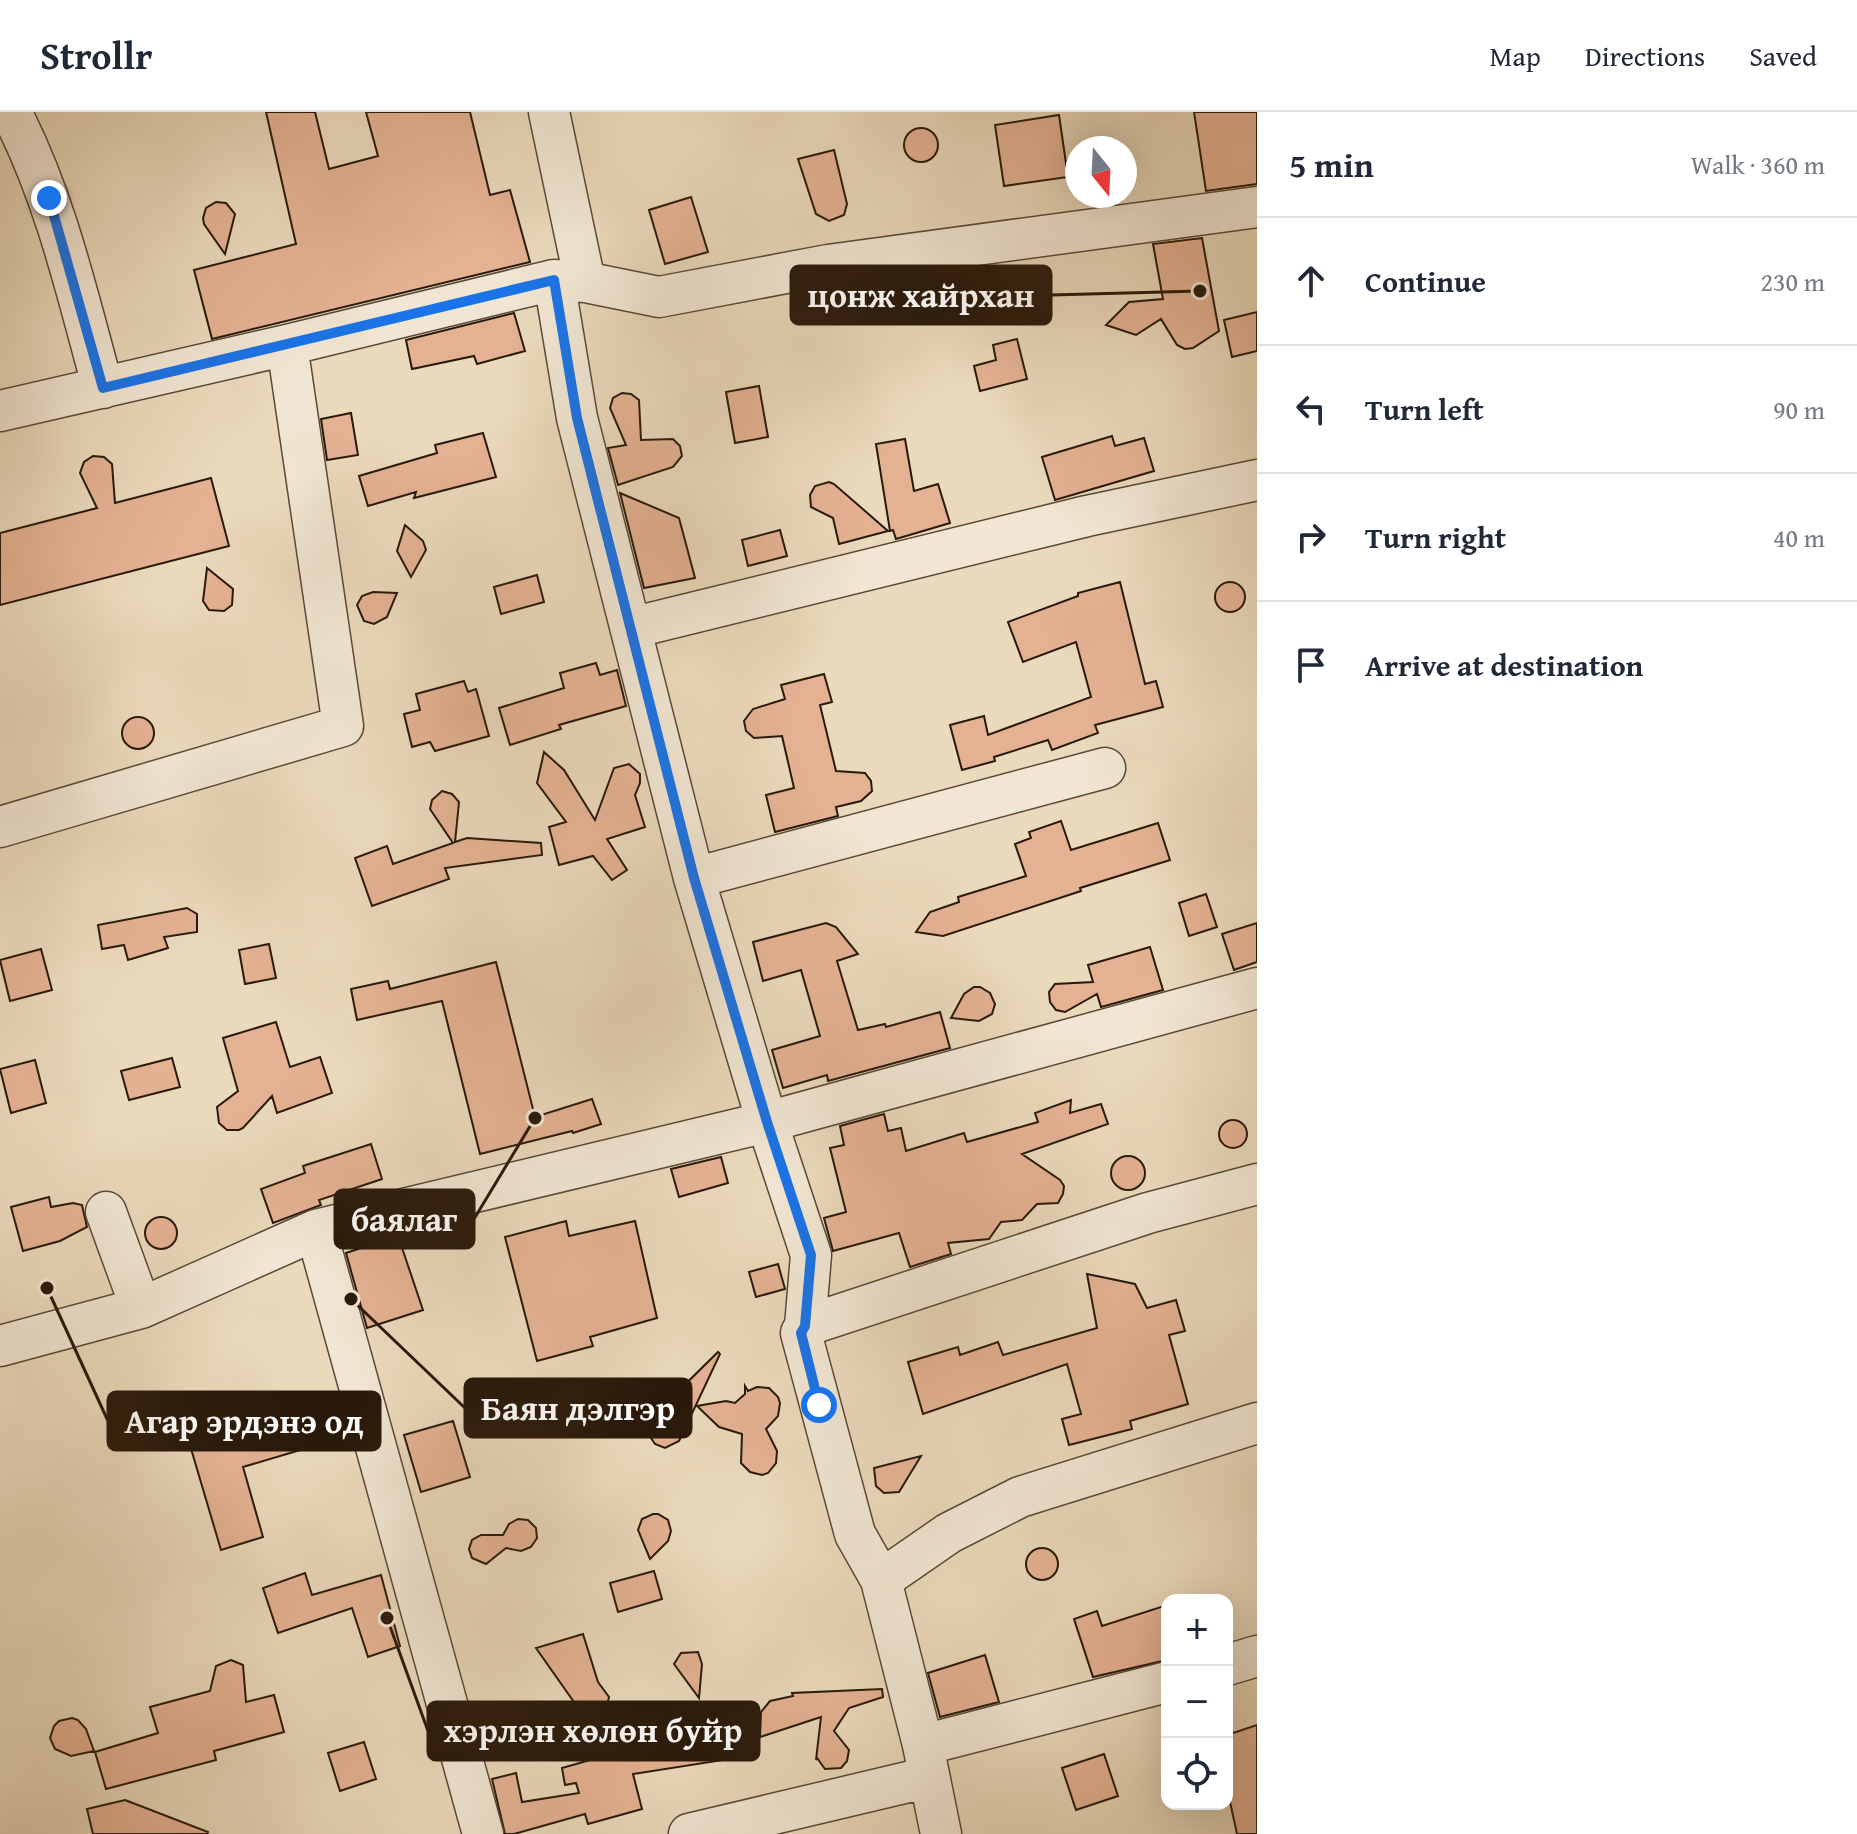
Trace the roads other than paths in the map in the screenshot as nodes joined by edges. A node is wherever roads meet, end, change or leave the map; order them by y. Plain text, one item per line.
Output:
1 (11, 112) edge
2 (549, 112) edge
3 (1257, 207) edge
4 (570, 281) junction
5 (287, 345) junction
6 (103, 388) junction
7 (0, 411) edge
8 (1257, 480) edge
9 (631, 628) junction
10 (1105, 768) dead end
11 (0, 827) edge
12 (694, 878) junction
13 (1257, 988) edge
14 (767, 1122) junction
15 (1257, 1184) edge
16 (106, 1212) dead end
17 (316, 1230) junction
18 (141, 1308) junction
19 (805, 1326) junction
20 (0, 1346) edge
21 (1257, 1423) edge
22 (881, 1580) junction
23 (1257, 1656) edge
24 (1233, 1663) edge
25 (1161, 1684) edge
26 (926, 1761) junction
27 (483, 1834) edge
28 (689, 1834) edge
29 (941, 1834) edge

1 - 6 street
2 - 4 street
3 - 4 street
4 - 5 street
4 - 9 street
5 - 6 street
5 - 11 street
6 - 7 street
8 - 9 street
9 - 12 street
10 - 12 street
12 - 14 street
13 - 14 street
14 - 17 street
14 - 19 street
15 - 19 street
16 - 18 street
17 - 18 street
17 - 27 street
18 - 20 street
19 - 22 street
21 - 22 street
22 - 26 street
23 - 24 street
25 - 26 street
26 - 28 street
26 - 29 street

